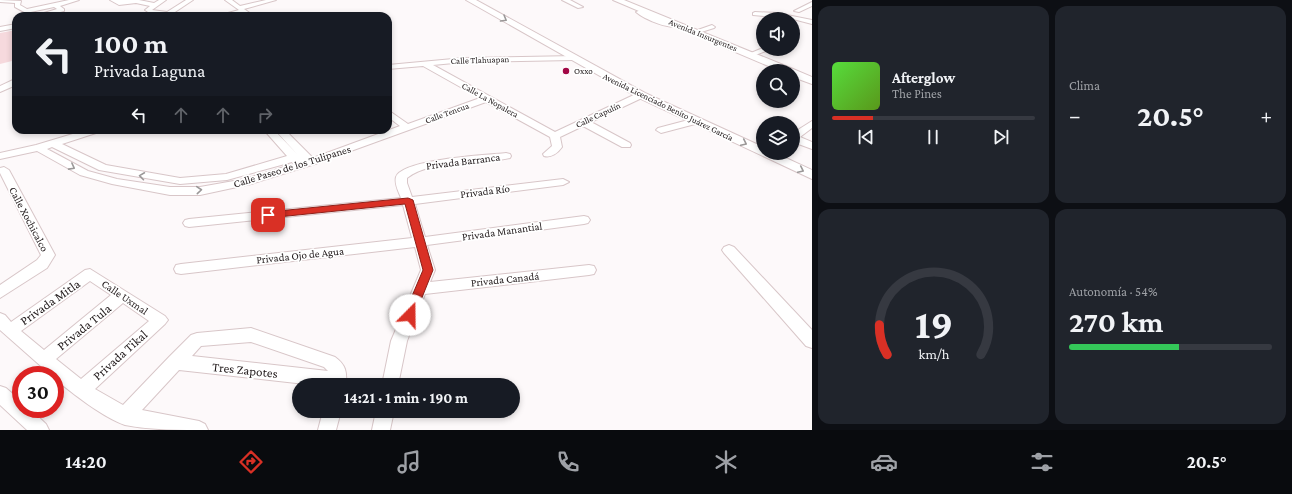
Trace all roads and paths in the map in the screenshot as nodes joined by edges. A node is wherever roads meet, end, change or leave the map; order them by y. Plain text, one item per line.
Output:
1 (0, 0) edge
2 (76, 0) edge
3 (113, 0) edge
4 (163, 0) edge
5 (190, 0) edge
6 (198, 0) edge
7 (228, 0) edge
8 (273, 0) edge
9 (470, 0) edge
10 (565, 0) edge
11 (617, 0) edge
12 (812, 4) edge
13 (55, 5) junction
14 (154, 5) junction
15 (580, 7) dead end
16 (241, 9) junction
17 (26, 11) joint
18 (54, 12) edge
19 (151, 12) edge
20 (173, 12) edge
21 (175, 12) edge
22 (232, 12) edge
23 (245, 12) edge
24 (752, 14) dead end
25 (756, 15) edge
26 (812, 16) edge
27 (800, 21) edge
28 (812, 22) edge
29 (800, 26) edge
30 (12, 27) edge
31 (712, 27) dead end
32 (812, 28) edge
33 (0, 29) edge
34 (695, 32) junction
35 (756, 53) edge
36 (750, 55) junction
37 (573, 58) junction
38 (425, 64) junction
39 (772, 64) edge
40 (392, 66) edge
41 (800, 76) edge
42 (12, 77) edge
43 (812, 80) edge
44 (0, 81) edge
45 (12, 84) edge
46 (0, 89) edge
47 (641, 95) junction
48 (488, 98) junction
49 (392, 116) edge
50 (696, 121) junction
51 (583, 122) junction
52 (812, 124) edge
53 (407, 127) junction
54 (661, 130) dead end
55 (392, 132) edge
56 (800, 133) edge
57 (84, 134) edge
58 (274, 134) edge
59 (283, 134) edge
60 (385, 134) edge
61 (555, 136) junction
62 (800, 141) edge
63 (54, 144) junction
64 (626, 145) dead end
65 (812, 146) edge
66 (38, 148) junction
67 (756, 148) edge
68 (3, 154) edge
69 (548, 154) dead end
70 (506, 156) dead end
71 (303, 160) junction
72 (781, 160) edge
73 (812, 175) edge
74 (3, 176) edge
75 (562, 182) dead end
76 (408, 200) junction
77 (584, 220) dead end
78 (190, 223) dead end
79 (419, 242) junction
80 (729, 250) dead end
81 (181, 269) dead end
82 (589, 270) dead end
83 (90, 274) joint
84 (421, 289) junction
85 (0, 292) edge
86 (122, 295) junction
87 (160, 320) joint
88 (5, 325) edge
89 (812, 342) edge
90 (45, 359) junction
91 (174, 362) junction
92 (299, 378) edge
93 (338, 378) edge
94 (391, 378) edge
95 (81, 390) junction
96 (0, 394) edge
97 (125, 416) junction
98 (330, 418) edge
99 (384, 418) edge
100 (40, 430) edge
101 (199, 430) edge
102 (327, 430) edge
103 (381, 430) edge

1 - 17 street
2 - 13 street
3 - 14 street
4 - 14 street
5 - 20 street
6 - 21 street
7 - 16 street
8 - 16 street
9 -> 37 main road, Avenida Licenciado Benito Juárez García
10 - 15 street
11 - 34 main road, Avenida Insurgentes
12 - 26 street
13 - 17 street
13 - 18 street
14 - 19 street
16 - 22 street
16 - 23 street
24 - 25 street
27 - 28 street
29 - 32 street
30 - 33 street
31 - 34 street
34 - 36 main road, Avenida Insurgentes
35 - 36 street
36 - 39 main road, Avenida Insurgentes
37 - 38 street, Calle Tlahuapan
37 - 47 main road, Avenida Licenciado Benito Juárez García
38 - 40 street, Calle Tlahuapan
38 - 48 street, Calle La Nopalera
41 - 43 main road
42 - 44 street
45 - 46 street
47 - 50 main road, Avenida Licenciado Benito Juárez García
47 - 51 street, Calle Capulín
48 - 53 street, Calle Tencua
48 - 61 street, Calle La Nopalera
49 - 53 street
50 - 54 street
50 -> 67 main road, Avenida Licenciado Benito Juárez García
51 - 61 street, Calle Capulín
51 - 64 street
52 - 56 street
53 - 55 street, Calle Paseo de los Tulipanes
57 - 63 street
58 - 71 street
59 - 71 street
60 - 71 street, Calle Paseo de los Tulipanes
61 - 69 street
62 - 65 street
63 - 66 street
71 -> 63 street, Calle Paseo de los Tulipanes
66 - 68 street
66 -> 71 street, Calle Paseo de los Tulipanes
70 - 76 street, Privada Barranca
72 -> 73 main road, Avenida Licenciado Benito Juárez García
74 - 85 street, Calle Xochicalco
75 - 76 street, Privada Río
76 - 78 street, Privada Río
76 - 79 street, Privada Barranca
77 - 79 street, Privada Manantial
79 - 81 street, Privada Ojo de Agua
79 - 84 street, Privada Barranca
80 - 89 street
82 - 84 street, Privada Canadá
83 - 86 street, Calle Uxmal
83 - 88 street, Privada Mitla
84 - 94 street, Privada Barranca
86 - 87 street, Calle Uxmal
86 - 90 street, Privada Tula
87 - 95 street, Privada Tikal
88 - 90 street
90 - 95 street
91 - 92 street, Tres Zapotes
91 - 93 street
91 - 97 street
95 - 97 street
96 - 100 street
97 - 101 street
98 - 102 street
99 - 103 street

